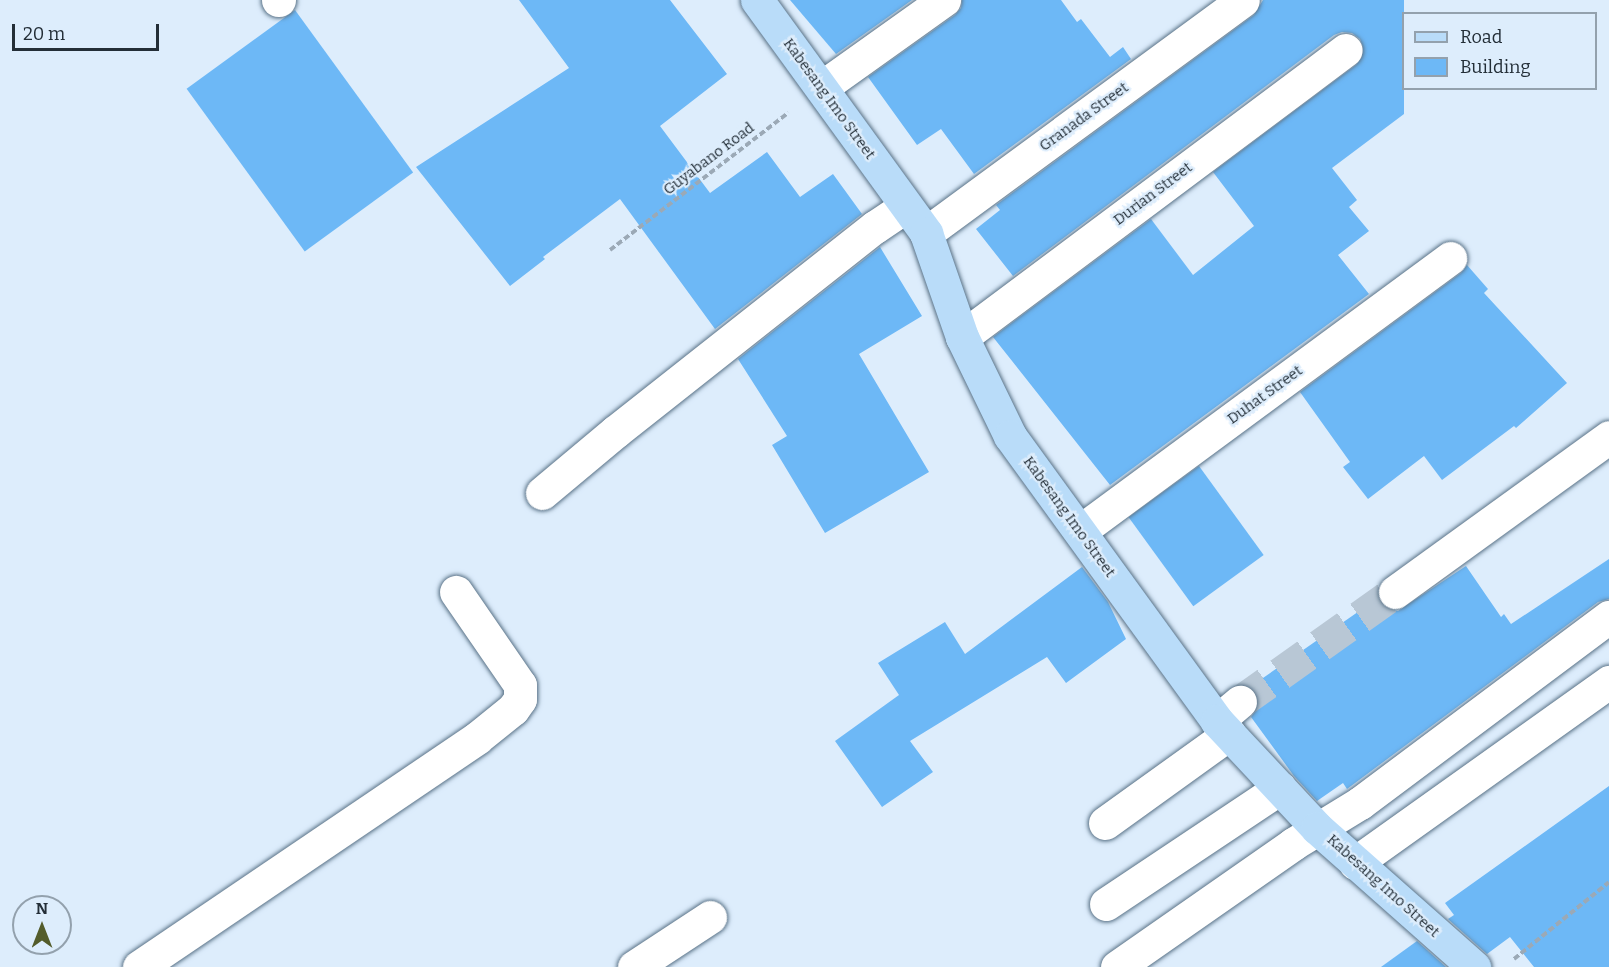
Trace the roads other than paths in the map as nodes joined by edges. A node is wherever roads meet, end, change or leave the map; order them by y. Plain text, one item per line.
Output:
1 (757, 0) edge
2 (944, 0) edge
3 (1243, 0) edge
4 (1345, 50) dead end
5 (822, 87) junction
6 (906, 206) junction
7 (926, 233) junction
8 (1450, 258) dead end
9 (962, 337) junction
10 (1609, 437) edge
11 (542, 492) dead end
12 (1080, 531) junction
13 (456, 592) dead end
14 (1395, 592) tunnel mouth
15 (1609, 617) edge
16 (1609, 682) edge
17 (1229, 719) junction
18 (1280, 788) junction
19 (1105, 823) dead end
20 (1317, 828) junction
21 (1355, 863) junction
22 (1106, 904) dead end
23 (710, 917) dead end
24 (139, 967) edge
25 (634, 967) edge
26 (1116, 967) edge
27 (1474, 967) edge

1 - 5 main road, Kabesang Imo Street
2 - 5 street
3 - 7 street, Granada Street
4 - 9 street, Durian Street
5 - 6 main road, Kabesang Imo Street
6 - 7 main road, Kabesang Imo Street
6 - 11 street
7 - 9 main road, Kabesang Imo Street
8 - 12 street, Duhat Street
9 - 12 main road, Kabesang Imo Street
10 - 14 street
12 - 17 main road, Kabesang Imo Street
13 - 24 street
15 - 20 street
16 - 21 street
17 - 18 main road, Kabesang Imo Street
17 - 19 street
18 - 20 main road, Kabesang Imo Street
18 - 22 street
20 - 21 main road, Kabesang Imo Street
20 - 26 street
21 - 27 main road, Kabesang Imo Street
23 - 25 street

